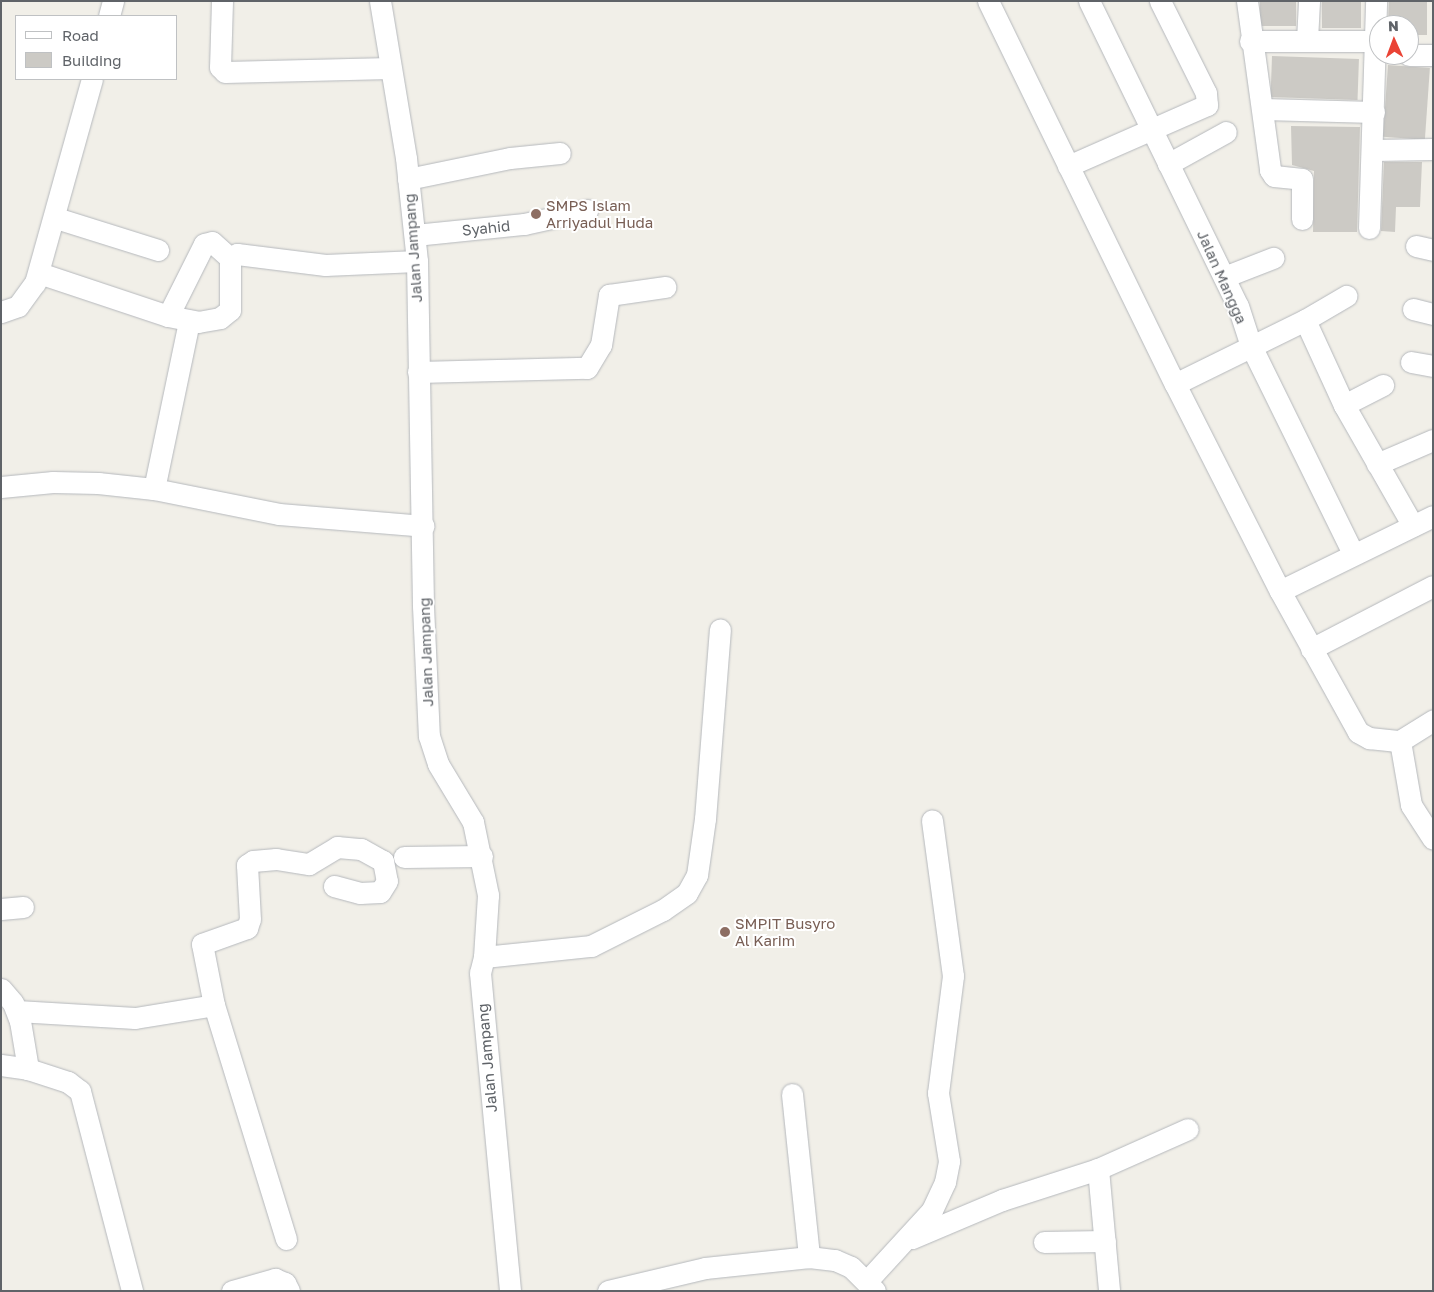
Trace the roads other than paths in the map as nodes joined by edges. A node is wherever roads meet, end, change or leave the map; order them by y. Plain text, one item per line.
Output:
1 (113, 1) edge
2 (222, 1) edge
3 (380, 1) edge
4 (988, 1) edge
5 (1089, 1) edge
6 (1160, 1) edge
7 (1247, 1) edge
8 (1309, 1) edge
9 (1376, 1) edge
10 (109, 15) edge
11 (1376, 15) edge
12 (1308, 40) junction
13 (1250, 41) junction
14 (1369, 49) edge
15 (1419, 55) edge
16 (1433, 55) edge
17 (1376, 65) edge
18 (390, 68) junction
19 (92, 80) edge
20 (1263, 109) junction
21 (1374, 112) junction
22 (1152, 130) junction
23 (1226, 132) dead end
24 (1433, 148) edge
25 (1373, 150) junction
26 (560, 153) dead end
27 (1168, 164) junction
28 (1068, 166) junction
29 (408, 179) junction
30 (587, 210) dead end
31 (56, 218) junction
32 (1302, 219) dead end
33 (1369, 228) dead end
34 (415, 235) junction
35 (158, 250) dead end
36 (230, 258) junction
37 (1273, 258) dead end
38 (417, 261) junction
39 (39, 273) junction
40 (1224, 277) junction
41 (665, 287) dead end
42 (1346, 296) dead end
43 (1, 312) edge
44 (168, 316) junction
45 (1305, 320) junction
46 (189, 321) junction
47 (1251, 346) junction
48 (1411, 362) dead end
49 (1433, 366) edge
50 (418, 372) junction
51 (1175, 384) junction
52 (1383, 385) dead end
53 (1344, 405) junction
54 (1433, 440) edge
55 (1378, 464) junction
56 (1, 487) edge
57 (154, 489) junction
58 (1433, 516) edge
59 (424, 526) junction
60 (1413, 526) junction
61 (1353, 553) junction
62 (1433, 586) edge
63 (1280, 591) junction
64 (720, 630) dead end
65 (1311, 649) junction
66 (1433, 720) edge
67 (1433, 737) edge
68 (1402, 748) junction
69 (932, 820) dead end
70 (1433, 839) edge
71 (482, 856) junction
72 (404, 857) dead end
73 (334, 886) dead end
74 (23, 907) dead end
75 (1, 909) edge
76 (484, 957) junction
77 (1, 990) edge
78 (214, 1005) junction
79 (17, 1011) junction
80 (1, 1065) edge
81 (28, 1069) junction
82 (792, 1094) dead end
83 (1188, 1130) dead end
84 (1098, 1169) junction
85 (286, 1239) dead end
86 (1104, 1241) junction
87 (1044, 1242) dead end
88 (900, 1243) junction
89 (809, 1257) junction
90 (871, 1286) edge
91 (132, 1291) edge
92 (232, 1291) edge
93 (288, 1291) edge
94 (510, 1291) edge
95 (608, 1291) edge
96 (1109, 1291) edge

1 - 10 street
2 - 18 street
3 - 18 street, Jalan Jampang
4 - 28 street
5 - 22 street, Jalan Mangga
6 - 22 street
7 - 13 street
8 - 12 street
9 - 11 street
12 - 13 street
12 - 14 street
13 - 20 street
15 - 16 street
17 - 21 street
18 - 29 street, Jalan Jampang
19 - 31 street
20 - 21 street
20 - 32 street
21 - 25 street
22 - 27 street, Jalan Mangga
22 - 28 street
23 - 27 street
24 - 25 street
25 - 33 street
26 - 29 street
27 - 40 street, Jalan Mangga
28 - 51 street
29 - 34 street, Jalan Jampang
30 - 34 street, Syahid
31 - 35 street
31 - 39 street
34 - 38 street, Jalan Jampang
36 - 38 street
36 - 44 street
36 - 46 street
37 - 40 street
38 - 50 street, Jalan Jampang
39 - 43 street
39 - 44 street
40 - 47 street, Jalan Mangga
41 - 50 street
42 - 45 street
44 - 46 street
45 - 47 street
45 - 53 street
46 - 57 street
47 - 51 street
47 - 61 street, Jalan Mangga
48 - 49 street
50 - 59 street, Jalan Jampang
51 - 63 street
52 - 53 street
53 - 55 street
54 - 55 street
55 - 60 street
56 - 57 street
57 - 59 street
58 - 60 street
59 - 71 street, Jalan Jampang
60 - 61 street
61 - 63 street
62 - 65 street
63 - 65 street
64 - 76 street
65 - 68 street
66 - 68 street
67 - 68 street
68 - 70 street
69 - 88 street
71 - 72 street
71 - 76 street, Jalan Jampang
73 - 78 street
74 - 75 street
76 - 94 street, Jalan Jampang
77 - 79 street
78 - 79 street
78 - 85 street
79 - 81 street
80 - 81 street
81 - 91 street
82 - 89 street
83 - 84 street
84 - 86 street
84 - 88 street
86 - 87 street
86 - 96 street
88 - 90 street
89 - 90 street
89 - 95 street
92 - 93 street

